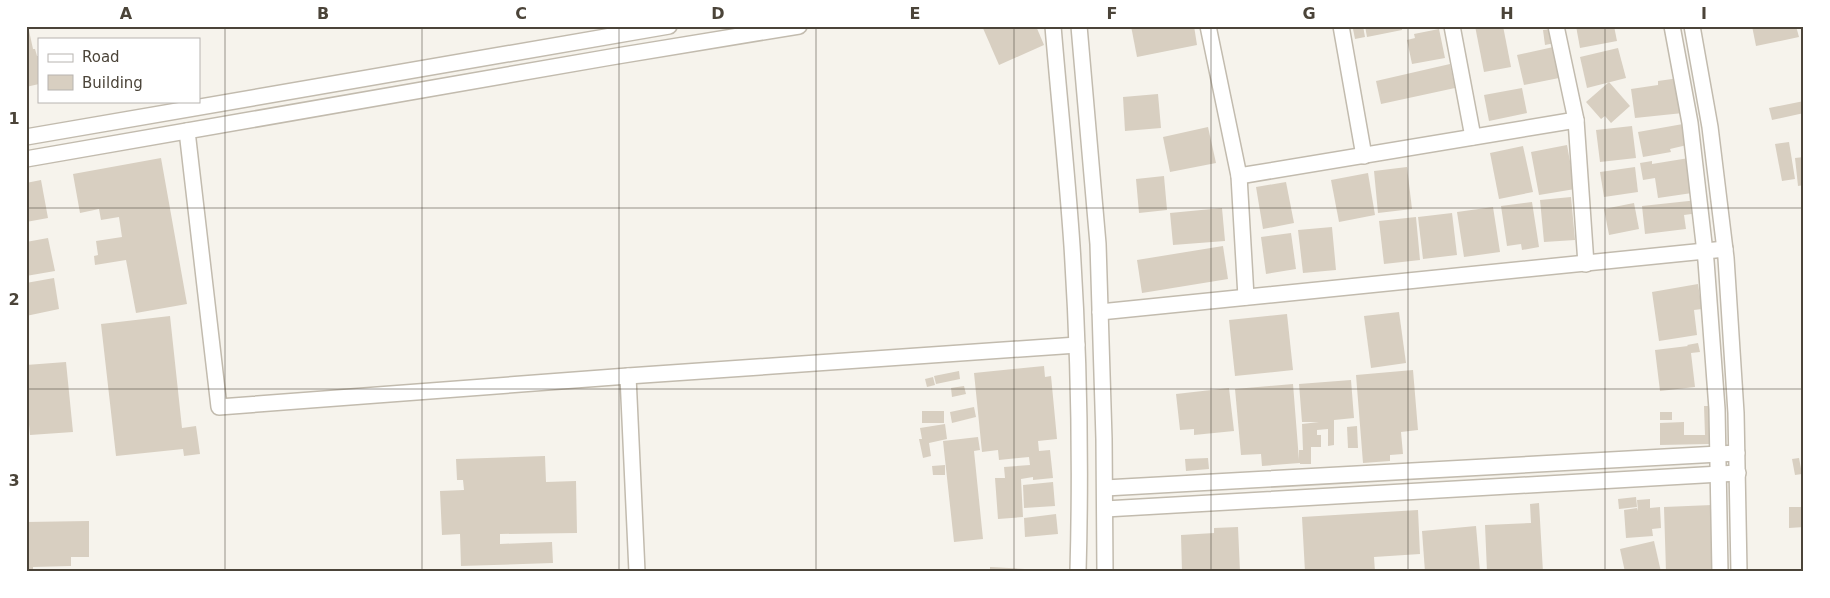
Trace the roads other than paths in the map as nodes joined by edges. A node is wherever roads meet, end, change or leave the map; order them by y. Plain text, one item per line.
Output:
1 (669, 26) edge
2 (799, 26) edge
3 (1053, 26) edge
4 (1078, 26) edge
5 (1208, 26) edge
6 (1340, 26) edge
7 (1452, 26) edge
8 (1556, 26) edge
9 (1672, 26) edge
10 (1692, 26) edge
11 (1576, 120) junction
12 (187, 131) junction
13 (26, 136) edge
14 (1473, 138) junction
15 (1364, 156) junction
16 (26, 159) edge
17 (1239, 176) junction
18 (1724, 249) junction
19 (1705, 252) junction
20 (1586, 264) junction
21 (1246, 297) junction
22 (1100, 312) junction
23 (1077, 345) junction
24 (628, 376) junction
25 (1737, 453) junction
26 (1718, 454) junction
27 (1738, 473) junction
28 (1718, 474) junction
29 (1105, 488) junction
30 (1105, 509) junction
31 (637, 572) edge
32 (1078, 572) edge
33 (1105, 572) edge
34 (1720, 572) edge
35 (1739, 572) edge

1 - 13 street
2 - 12 street
3 - 23 street
4 - 22 street
5 - 17 street
6 - 15 street
7 - 14 street
8 - 11 street
9 - 19 street
10 - 18 street
11 - 14 street
11 - 20 street
12 - 16 street
12 - 24 street
14 - 15 street
15 - 17 street
17 - 21 street
18 - 19 street
18 - 25 street
19 - 20 street
19 - 26 street
20 - 21 street
21 - 22 street
22 - 29 street
23 - 24 street
23 - 32 street
24 - 31 street
25 - 26 street
25 - 27 street
26 - 28 street
26 - 29 street
27 - 28 street
27 - 35 street
28 - 30 street
28 - 34 street
29 - 30 street
30 - 33 street

